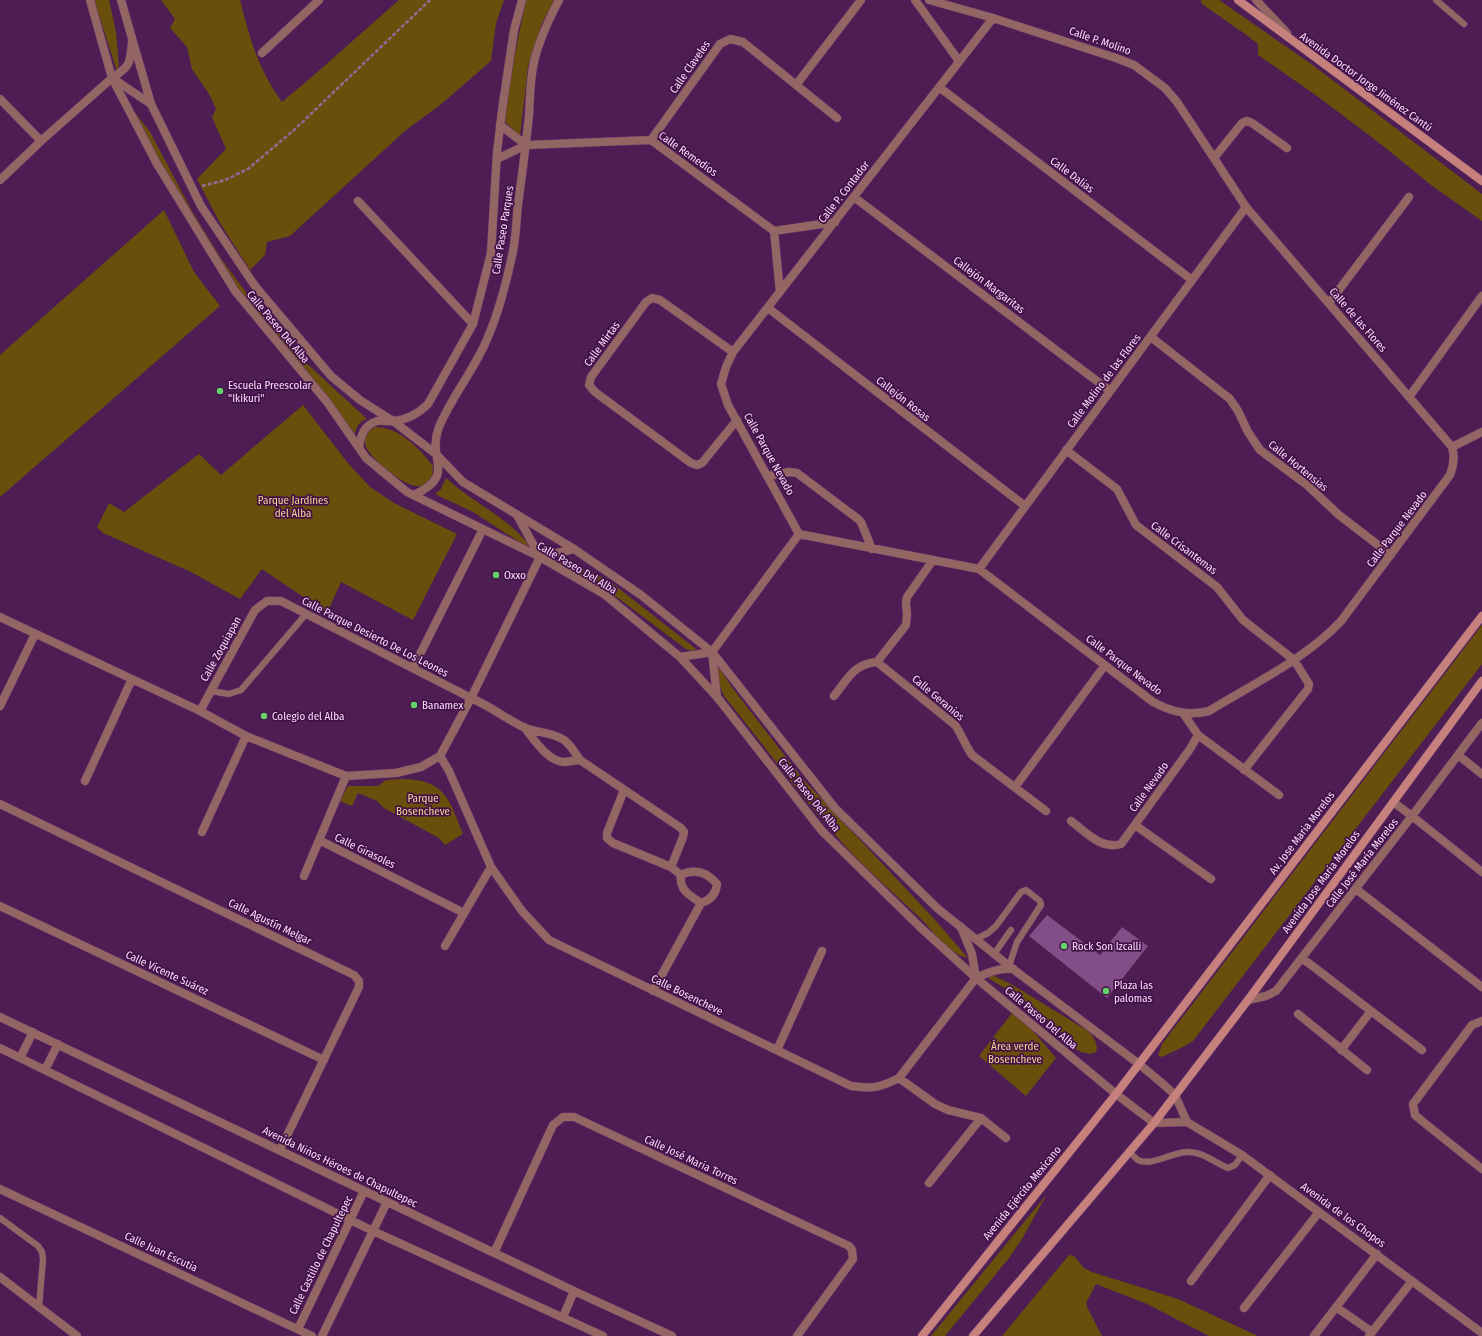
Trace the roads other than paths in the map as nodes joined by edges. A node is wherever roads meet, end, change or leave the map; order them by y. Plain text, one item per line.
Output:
1 (90, 0) edge
2 (120, 0) edge
3 (319, 0) edge
4 (522, 0) edge
5 (559, 0) edge
6 (860, 0) edge
7 (915, 0) edge
8 (929, 0) edge
9 (961, 0) edge
10 (1238, 0) edge
11 (1256, 0) edge
12 (1436, 0) edge
13 (955, 8) junction
14 (993, 18) junction
15 (1464, 24) dead end
16 (132, 42) junction
17 (1297, 44) junction
18 (262, 53) dead end
19 (959, 61) junction
20 (112, 78) junction
21 (796, 85) junction
22 (939, 87) junction
23 (0, 99) edge
24 (151, 104) junction
25 (837, 118) dead end
26 (500, 125) junction
27 (651, 140) junction
28 (40, 141) junction
29 (526, 145) junction
30 (1287, 148) dead end
31 (1214, 158) junction
32 (497, 159) junction
33 (0, 180) edge
34 (1482, 181) edge
35 (854, 197) junction
36 (1409, 197) dead end
37 (358, 201) dead end
38 (1246, 207) junction
39 (835, 222) junction
40 (774, 231) junction
41 (1192, 280) junction
42 (780, 292) junction
43 (1482, 296) edge
44 (1329, 303) junction
45 (768, 308) junction
46 (473, 324) junction
47 (1150, 337) junction
48 (733, 352) junction
49 (721, 384) joint
50 (1110, 391) junction
51 (1409, 397) junction
52 (737, 420) junction
53 (393, 421) junction
54 (1482, 432) edge
55 (358, 447) junction
56 (1452, 447) junction
57 (1066, 450) junction
58 (436, 454) junction
59 (768, 476) junction
60 (414, 495) junction
61 (1025, 506) junction
62 (517, 515) junction
63 (483, 529) junction
64 (799, 534) junction
65 (574, 549) junction
66 (872, 549) junction
67 (1391, 555) junction
68 (540, 557) junction
69 (933, 560) junction
70 (978, 569) junction
71 (267, 601) joint
72 (306, 614) junction
73 (1482, 616) edge
74 (0, 617) edge
75 (35, 634) junction
76 (712, 652) junction
77 (680, 657) junction
78 (1294, 660) junction
79 (877, 662) junction
80 (1105, 665) junction
81 (413, 668) junction
82 (132, 679) junction
83 (1482, 681) edge
84 (211, 691) junction
85 (834, 696) dead end
86 (2, 697) edge
87 (717, 697) junction
88 (471, 698) junction
89 (0, 706) edge
90 (200, 711) junction
91 (1183, 713) junction
92 (1482, 723) edge
93 (524, 728) junction
94 (1198, 735) junction
95 (246, 736) junction
96 (1458, 755) junction
97 (440, 756) junction
98 (580, 760) junction
99 (1244, 770) junction
100 (1482, 774) edge
101 (346, 776) junction
102 (85, 781) dead end
103 (1015, 787) junction
104 (624, 790) junction
105 (1279, 796) dead end
106 (1393, 802) junction
107 (0, 804) edge
108 (1046, 811) dead end
109 (1412, 816) junction
110 (1071, 821) dead end
111 (1135, 824) junction
112 (202, 832) dead end
113 (319, 840) junction
114 (491, 867) junction
115 (671, 868) junction
116 (1482, 872) edge
117 (681, 875) junction
118 (304, 876) dead end
119 (1211, 879) dead end
120 (1356, 889) junction
121 (700, 903) junction
122 (0, 906) edge
123 (464, 912) junction
124 (961, 928) junction
125 (1011, 930) dead end
126 (976, 939) junction
127 (445, 946) dead end
128 (822, 951) dead end
129 (994, 954) junction
130 (1302, 958) junction
131 (1011, 967) junction
132 (976, 978) junction
133 (1482, 987) edge
134 (653, 991) junction
135 (1248, 1000) junction
136 (1371, 1011) junction
137 (1298, 1014) dead end
138 (0, 1016) edge
139 (1482, 1020) edge
140 (33, 1032) junction
141 (58, 1044) junction
142 (0, 1048) edge
143 (777, 1050) junction
144 (1341, 1050) junction
145 (1422, 1050) dead end
146 (20, 1058) junction
147 (324, 1060) junction
148 (1139, 1064) junction
149 (45, 1070) junction
150 (1367, 1070) dead end
151 (899, 1078) junction
152 (1116, 1094) junction
153 (1175, 1095) junction
154 (981, 1118) junction
155 (1187, 1122) junction
156 (1154, 1123) junction
157 (1006, 1138) dead end
158 (280, 1150) junction
159 (1129, 1151) junction
160 (1242, 1155) junction
161 (1482, 1169) edge
162 (1270, 1175) junction
163 (929, 1183) dead end
164 (0, 1189) edge
165 (364, 1191) junction
166 (387, 1202) junction
167 (1319, 1212) junction
168 (0, 1218) edge
169 (350, 1219) junction
170 (373, 1231) junction
171 (494, 1253) junction
172 (1377, 1254) junction
173 (0, 1277) edge
174 (1412, 1280) junction
175 (1191, 1281) dead end
176 (574, 1291) junction
177 (39, 1307) junction
178 (1336, 1307) junction
179 (1244, 1308) dead end
180 (563, 1317) junction
181 (298, 1329) junction
182 (1482, 1333) edge
183 (1370, 1334) edge
184 (77, 1336) edge
185 (312, 1336) edge
186 (322, 1336) edge
187 (604, 1336) edge
188 (672, 1336) edge
189 (797, 1336) edge
190 (922, 1336) edge
191 (973, 1336) edge
192 (1314, 1336) edge

1 - 20 street, Calle Paseo Del Alba
2 - 16 street, Calle Paseo Del Alba
3 - 18 street
4 - 26 street, Calle Paseo Parques
5 - 29 street, Calle Paseo Parques
6 - 21 street
7 - 19 street
8 - 13 street, Calle P. Molino
9 - 13 street
10 - 17 main road, Avenida Doctor Jorge Jiménez Cantú
11 - 17 street
12 - 15 lane
13 - 14 street, Calle P. Molino
14 - 19 street, Calle P. Contador
14 - 31 street, Calle P. Molino
16 - 20 street
16 - 24 street, Calle Paseo Del Alba
17 - 34 main road, Avenida Doctor Jorge Jiménez Cantú
19 - 22 street, Calle P. Contador
20 - 24 street
20 - 28 street
20 - 55 street, Calle Paseo Del Alba
21 - 25 street, Calle Claveles
21 - 27 street, Calle Claveles
22 - 35 street, Calle P. Contador
22 - 41 street, Calle Dalias
23 - 28 street
24 - 53 street, Calle Paseo Del Alba
26 - 29 street
26 - 32 street, Calle Paseo Parques
27 - 29 street, Calle Remedios
27 - 40 street, Calle Remedios
28 - 33 street
29 - 32 street, Calle Remedios
29 - 58 street, Calle Paseo Parques
30 - 31 street
31 - 38 street, Calle P. Molino
32 - 46 street, Calle Paseo Parques
35 - 39 street, Calle P. Contador
35 - 50 street, Callejón Margaritas
36 - 44 street
37 - 46 street
38 - 41 street, Calle Molino de las Flores
38 - 44 street, Calle de las Flores
39 - 40 street
39 - 42 street, Calle P. Contador
40 - 42 street
41 - 47 street, Calle Molino de las Flores
42 - 45 street, Calle P. Contador
43 - 51 street
44 - 51 street, Calle de las Flores
45 - 48 street, Calle P. Contador
45 - 61 street, Callejón Rosas
46 - 53 street, Calle Paseo Parques
47 - 50 street, Calle Molino de las Flores
47 - 67 street, Calle Hortensias
48 - 49 street, Calle P. Contador
48 - 52 street, Calle Mirtas
49 - 52 street, Calle Parque Nevado
50 - 57 street, Calle Molino de las Flores
51 - 56 street, Calle de las Flores
52 - 59 street, Calle Parque Nevado
53 - 55 street, Calle Paseo Parques
53 - 58 street, Calle Paseo Del Alba
54 - 56 street
55 - 60 street, Calle Paseo Del Alba
56 - 67 street, Calle Parque Nevado
57 - 61 street, Calle Molino de las Flores
57 - 78 street, Calle Crisantemas
58 - 60 street, Calle Paseo Parques
58 - 62 street, Calle Paseo Del Alba
59 - 64 street, Calle Parque Nevado
59 - 66 street
60 - 63 street, Calle Paseo Del Alba
61 - 70 street, Calle Molino de las Flores
62 - 65 street, Calle Paseo Del Alba
62 - 68 street
63 - 68 street, Calle Paseo Del Alba
63 - 81 street
64 - 66 street, Calle Parque Nevado
64 - 76 street
65 - 68 street
65 - 76 street, Calle Paseo Del Alba
66 - 69 street, Calle Parque Nevado
67 - 78 street, Calle Parque Nevado
68 - 77 street, Calle Paseo Del Alba
68 - 88 street
69 - 70 street, Calle Parque Nevado
69 - 79 street
70 - 80 street, Calle Parque Nevado
71 - 72 street, Calle Parque Desierto De Los Leones
71 - 84 street, Calle Zoquiapan
72 - 81 street, Calle Parque Desierto De Los Leones
72 - 84 lane
73 - 148 main road, Av. Jose Maria Morelos
74 - 75 street
75 - 82 street
75 - 86 street
76 - 77 street
76 - 87 street
76 - 124 street, Calle Paseo Del Alba
77 - 87 street, Calle Paseo Del Alba
78 - 91 street, Calle Parque Nevado
78 - 99 street, Calle Crisantemas
79 - 85 street
79 - 103 street, Calle Geranios
80 - 91 street, Calle Parque Nevado
80 - 103 street
81 - 88 street, Calle Parque Desierto De Los Leones
82 - 90 street
82 - 102 street
83 - 106 main road, Avenida Jose Maria Morelos
84 - 90 street, Calle Zoquiapan
86 - 89 street
87 - 132 street, Calle Paseo Del Alba
88 - 93 street, Calle Parque Desierto De Los Leones
88 - 97 street
90 - 95 street
91 - 94 street
92 - 96 street, Calle José María Morelos
93 - 98 street
93 - 98 street
94 - 99 street
94 - 111 street, Calle Nevado
95 - 101 street
95 - 112 street
96 - 100 street
96 - 109 street, Calle José María Morelos
97 - 101 street
97 - 114 street, Calle Bosencheve
98 - 104 street
99 - 105 street
101 - 113 street, Calle Girasoles
103 - 108 street, Calle Geranios
104 - 115 street
104 - 115 street
106 - 109 street
106 - 135 main road, Avenida Jose Maria Morelos
107 - 147 street, Calle Agustín Melgar
109 - 116 street
109 - 120 street, Calle José María Morelos
110 - 111 street, Calle Nevado
111 - 119 street
113 - 118 street
113 - 123 street, Calle Girasoles
114 - 123 street
114 - 134 street, Calle Bosencheve
115 - 117 street
117 - 121 street
117 - 121 street
120 - 130 street, Calle José María Morelos
120 - 133 street
121 - 134 street
122 - 147 street, Calle Vicente Suárez
123 - 127 street
124 - 126 street, Calle Paseo Del Alba
124 - 132 street
125 - 129 lane
126 - 129 street, Calle Paseo Del Alba
126 - 131 lane
128 - 143 street
129 - 131 street, Calle Paseo Del Alba
130 - 135 street, Calle José María Morelos
130 - 136 street
131 - 132 street, Calle Bosencheve
131 - 148 street, Calle Paseo Del Alba
132 - 151 street, Calle Bosencheve
132 - 152 street, Calle Paseo Del Alba
134 - 143 street, Calle Bosencheve
135 - 153 main road, Avenida Jose Maria Morelos
136 - 144 street
136 - 145 street
137 - 144 street
138 - 140 street, Avenida Niños Héroes de Chapultepec
139 - 161 street
140 - 141 street, Avenida Niños Héroes de Chapultepec
140 - 146 street
141 - 149 street
141 - 158 street, Avenida Niños Héroes de Chapultepec
142 - 146 street
143 - 151 street, Calle Bosencheve
144 - 150 street
146 - 149 street
147 - 158 street, Calle Agustín Melgar
148 - 152 main road, Avenida Ejército Mexicano
148 - 153 street, Calle Paseo Del Alba
149 - 169 street
151 - 154 street
152 - 156 street, Calle Paseo Del Alba
152 - 190 main road, Avenida Ejército Mexicano
153 - 155 street
153 - 156 main road
154 - 157 street
154 - 163 street
155 - 156 street
155 - 160 street, Avenida de los Chopos
156 - 159 main road
158 - 165 street, Avenida Niños Héroes de Chapultepec
159 - 160 lane
159 - 191 main road
160 - 162 street, Avenida de los Chopos
162 - 167 street, Avenida de los Chopos
162 - 175 street
164 - 181 street, Calle Juan Escutia
165 - 166 street, Avenida Niños Héroes de Chapultepec
165 - 169 street, Calle Castillo de Chapultepec
166 - 170 street
166 - 171 street, Avenida Niños Héroes de Chapultepec
167 - 172 street, Avenida de los Chopos
167 - 179 street
168 - 177 lane
169 - 170 street
169 - 181 street, Calle Castillo de Chapultepec
170 - 180 street
170 - 186 street
171 - 176 street, Avenida Niños Héroes de Chapultepec
171 - 189 street, Calle José María Torres
172 - 174 street, Avenida de los Chopos
172 - 178 street
173 - 177 street
174 - 182 street, Avenida de los Chopos
174 - 183 street
176 - 180 street
176 - 188 street, Avenida Niños Héroes de Chapultepec
177 - 184 street
178 - 183 street
178 - 192 street
180 - 187 street
181 - 185 street, Calle Juan Escutia

